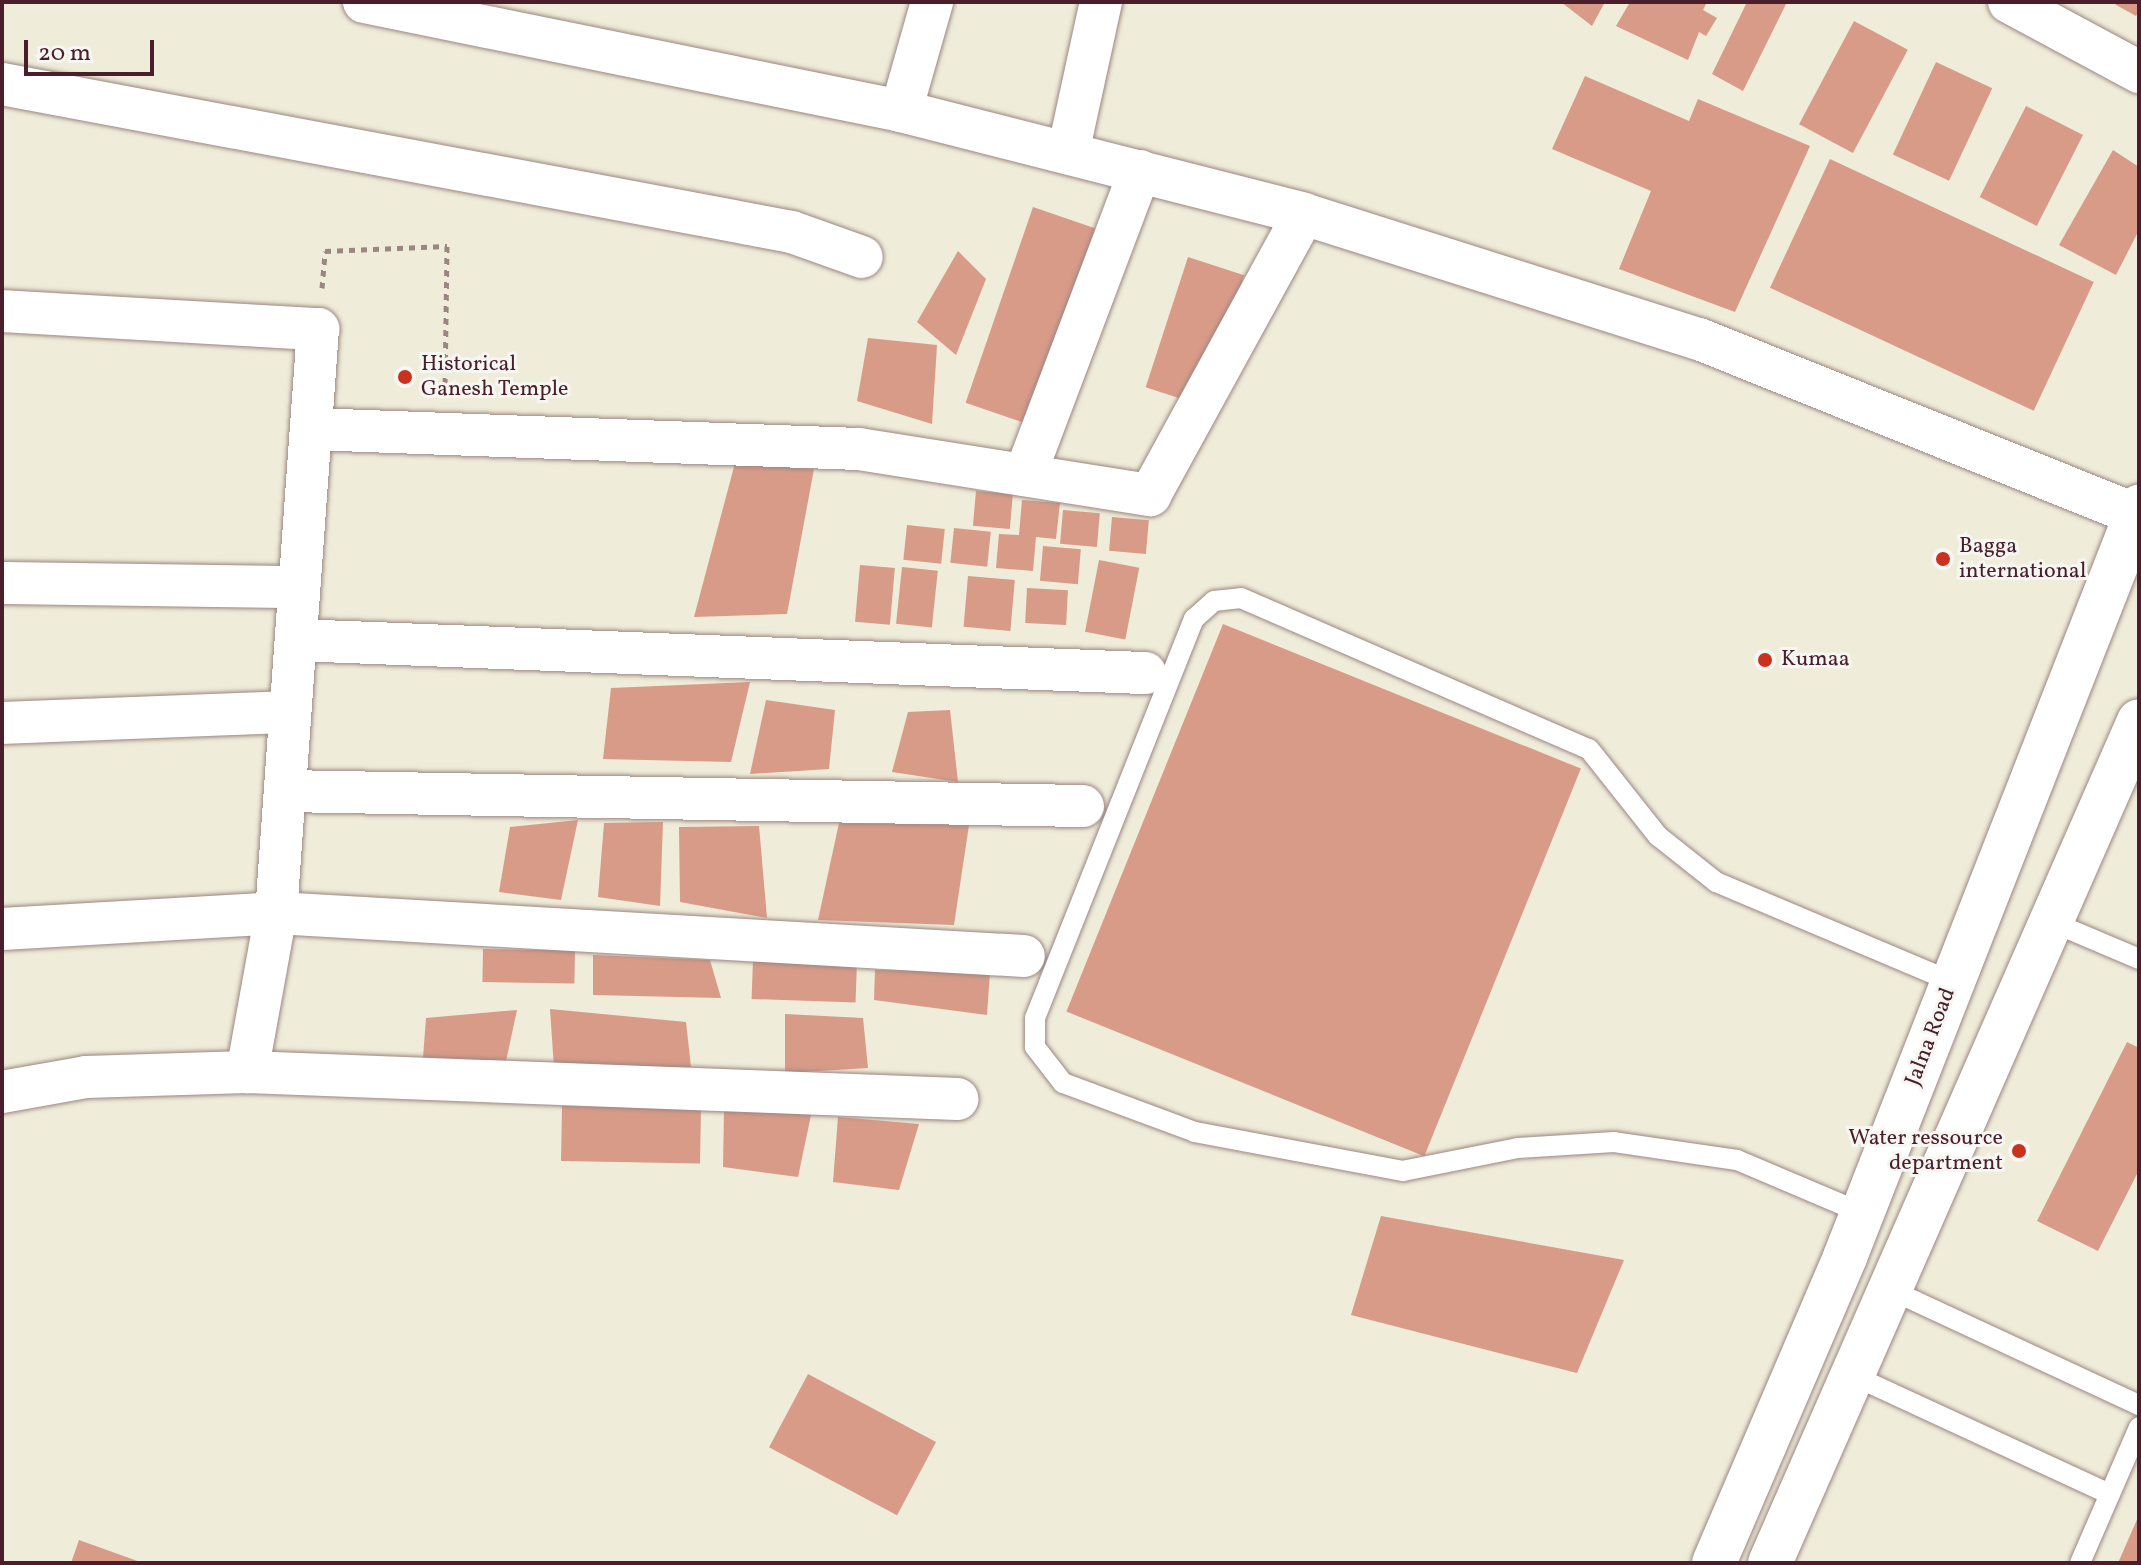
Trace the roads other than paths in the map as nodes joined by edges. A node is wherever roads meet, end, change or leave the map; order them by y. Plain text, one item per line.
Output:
1 (364, 2) edge
2 (932, 2) edge
3 (1101, 2) edge
4 (2009, 2) edge
5 (2139, 72) edge
6 (2, 84) edge
7 (901, 111) junction
8 (1068, 153) junction
9 (1140, 171) junction
10 (1304, 214) junction
11 (862, 257) dead end
12 (2, 311) edge
13 (311, 429) junction
14 (1025, 475) junction
15 (2137, 511) edge
16 (2, 583) edge
17 (299, 587) junction
18 (296, 640) junction
19 (1145, 673) dead end
20 (290, 712) junction
21 (2139, 721) edge
22 (2, 723) edge
23 (285, 791) junction
24 (1083, 806) dead end
25 (276, 913) junction
26 (2052, 922) junction
27 (2, 929) edge
28 (1024, 956) dead end
29 (2139, 959) edge
30 (1953, 982) junction
31 (247, 1072) junction
32 (2, 1092) edge
33 (957, 1099) dead end
34 (1862, 1213) junction
35 (1889, 1289) junction
36 (1852, 1375) junction
37 (2139, 1405) edge
38 (2139, 1427) edge
39 (2110, 1494) junction
40 (1714, 1563) edge
41 (1770, 1563) edge
42 (2080, 1563) edge

1 - 7 street
2 - 7 street
3 - 8 street
4 - 5 street
6 - 11 street
7 - 8 street
8 - 9 street
9 - 10 street
9 - 14 street
10 - 14 street
10 - 15 street
12 - 13 street
13 - 14 street
13 - 17 street
15 - 30 highway, Jalna Road
16 - 17 street
17 - 18 street
18 - 19 street
18 - 20 street
20 - 22 street
20 - 23 street
21 - 26 highway
23 - 24 street
23 - 25 street
25 - 27 street
25 - 28 street
25 - 31 street
26 - 29 lane
26 - 35 highway
30 - 34 highway, Jalna Road
30 - 34 lane
31 - 32 street
31 - 33 street
34 - 40 highway, Jalna Road
35 - 36 highway
35 - 37 lane
36 - 39 lane
36 - 41 highway
38 - 39 lane
39 - 42 lane

